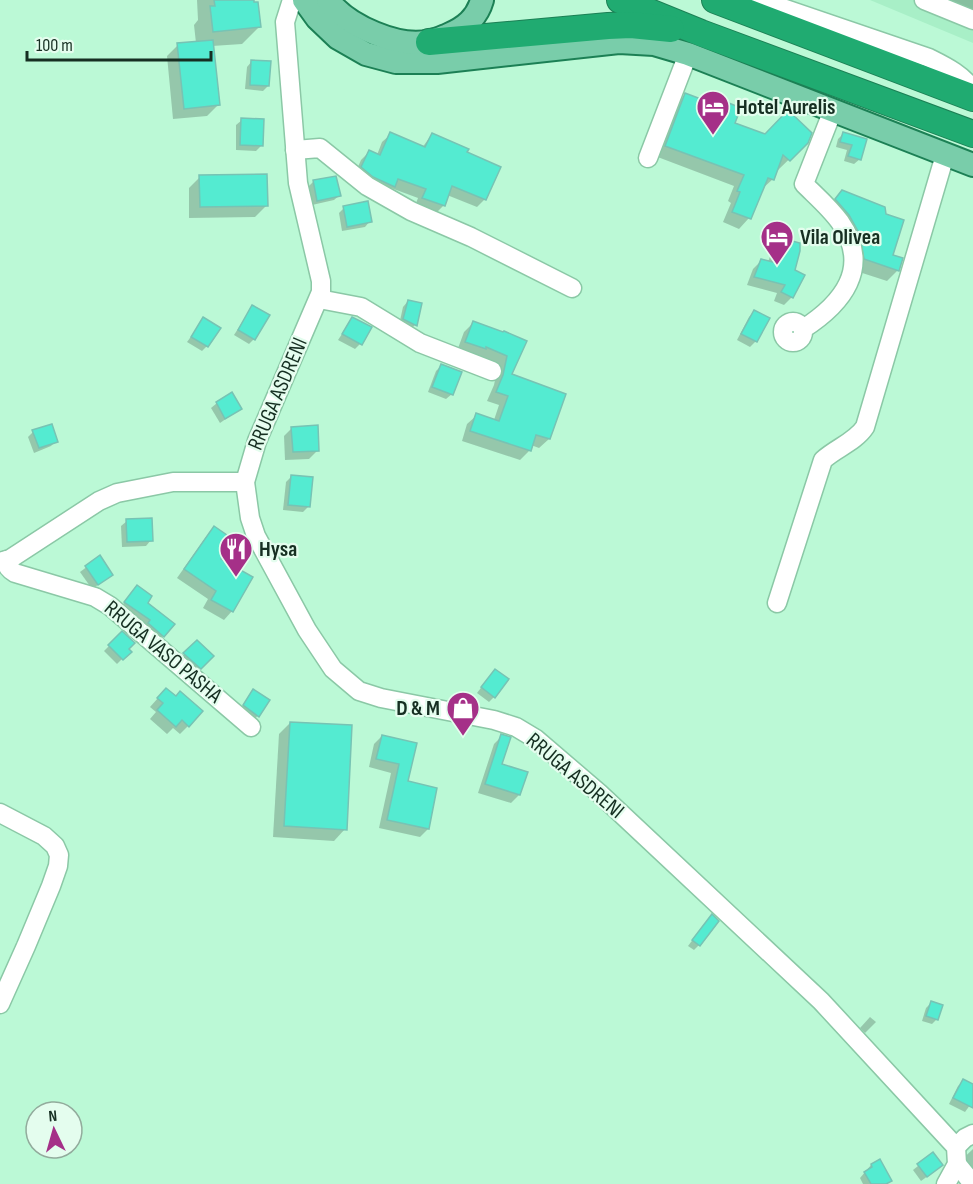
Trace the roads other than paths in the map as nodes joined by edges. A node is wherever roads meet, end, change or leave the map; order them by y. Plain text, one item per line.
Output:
1 (296, 0) edge
2 (304, 0) edge
3 (328, 0) edge
4 (482, 0) edge
5 (620, 0) edge
6 (715, 0) edge
7 (924, 0) edge
8 (757, 8) edge
9 (973, 20) edge
10 (654, 35) junction
11 (429, 42) junction
12 (694, 43) junction
13 (972, 87) edge
14 (833, 110) junction
15 (973, 134) edge
16 (295, 150) junction
17 (945, 155) junction
18 (648, 158) dead end
19 (973, 165) edge
20 (572, 288) dead end
21 (319, 299) junction
22 (803, 329) dead end
23 (492, 371) dead end
24 (245, 482) junction
25 (3, 561) edge
26 (777, 603) dead end
27 (251, 727) dead end
28 (0, 813) edge
29 (0, 1004) edge
30 (973, 1134) edge
31 (956, 1156) junction
32 (946, 1184) edge
33 (973, 1184) edge

1 - 16 street, RRUGA ASDRENI
2 - 10 main road
3 - 11 main road
4 - 11 main road
5 - 12 highway
6 - 8 highway
7 - 9 street
8 - 13 highway
10 - 11 highway
10 - 12 highway
12 - 14 main road
12 - 15 highway
12 - 18 street
14 - 17 main road
14 - 22 street
16 - 20 street
16 - 21 street, RRUGA ASDRENI
17 - 19 main road
17 - 26 street
21 - 23 street
21 - 24 street, RRUGA ASDRENI
24 - 25 street, RRUGA VASO PASHA
24 - 31 street, RRUGA ASDRENI
25 - 27 street, RRUGA VASO PASHA
28 - 29 street
30 - 31 street
31 - 32 street
31 - 33 street, RRUGA ASDRENI

